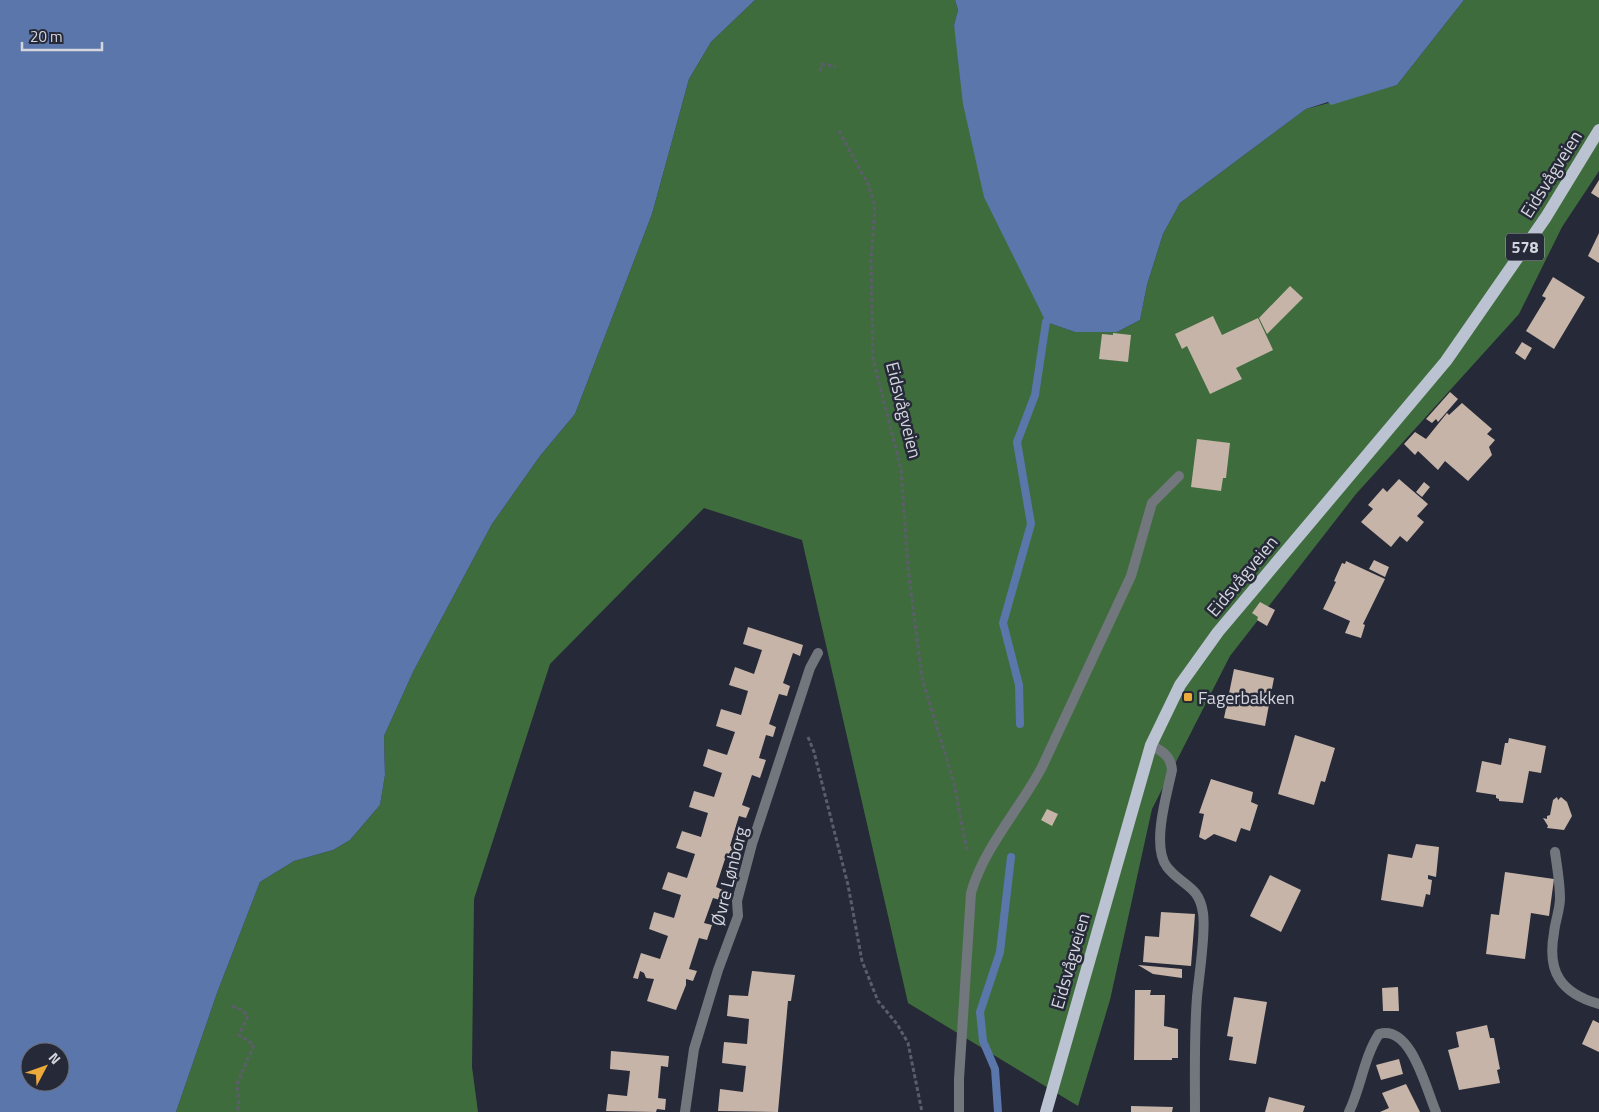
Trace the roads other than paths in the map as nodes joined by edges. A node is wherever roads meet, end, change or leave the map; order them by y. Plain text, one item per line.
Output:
1 (1599, 130) edge
2 (1179, 476) dead end
3 (818, 653) dead end
4 (1151, 745) junction
5 (1555, 852) dead end
6 (1599, 1004) edge
7 (685, 1112) edge
8 (959, 1112) edge
9 (1046, 1112) edge
10 (1195, 1112) edge
11 (1349, 1112) edge
12 (1436, 1112) edge

1 - 4 main road, Eidsvågveien / 578
2 - 8 street
3 - 7 street, Øvre Lønborg
4 - 9 main road, Eidsvågveien / 578
4 - 10 street
5 - 6 street
11 - 12 street

